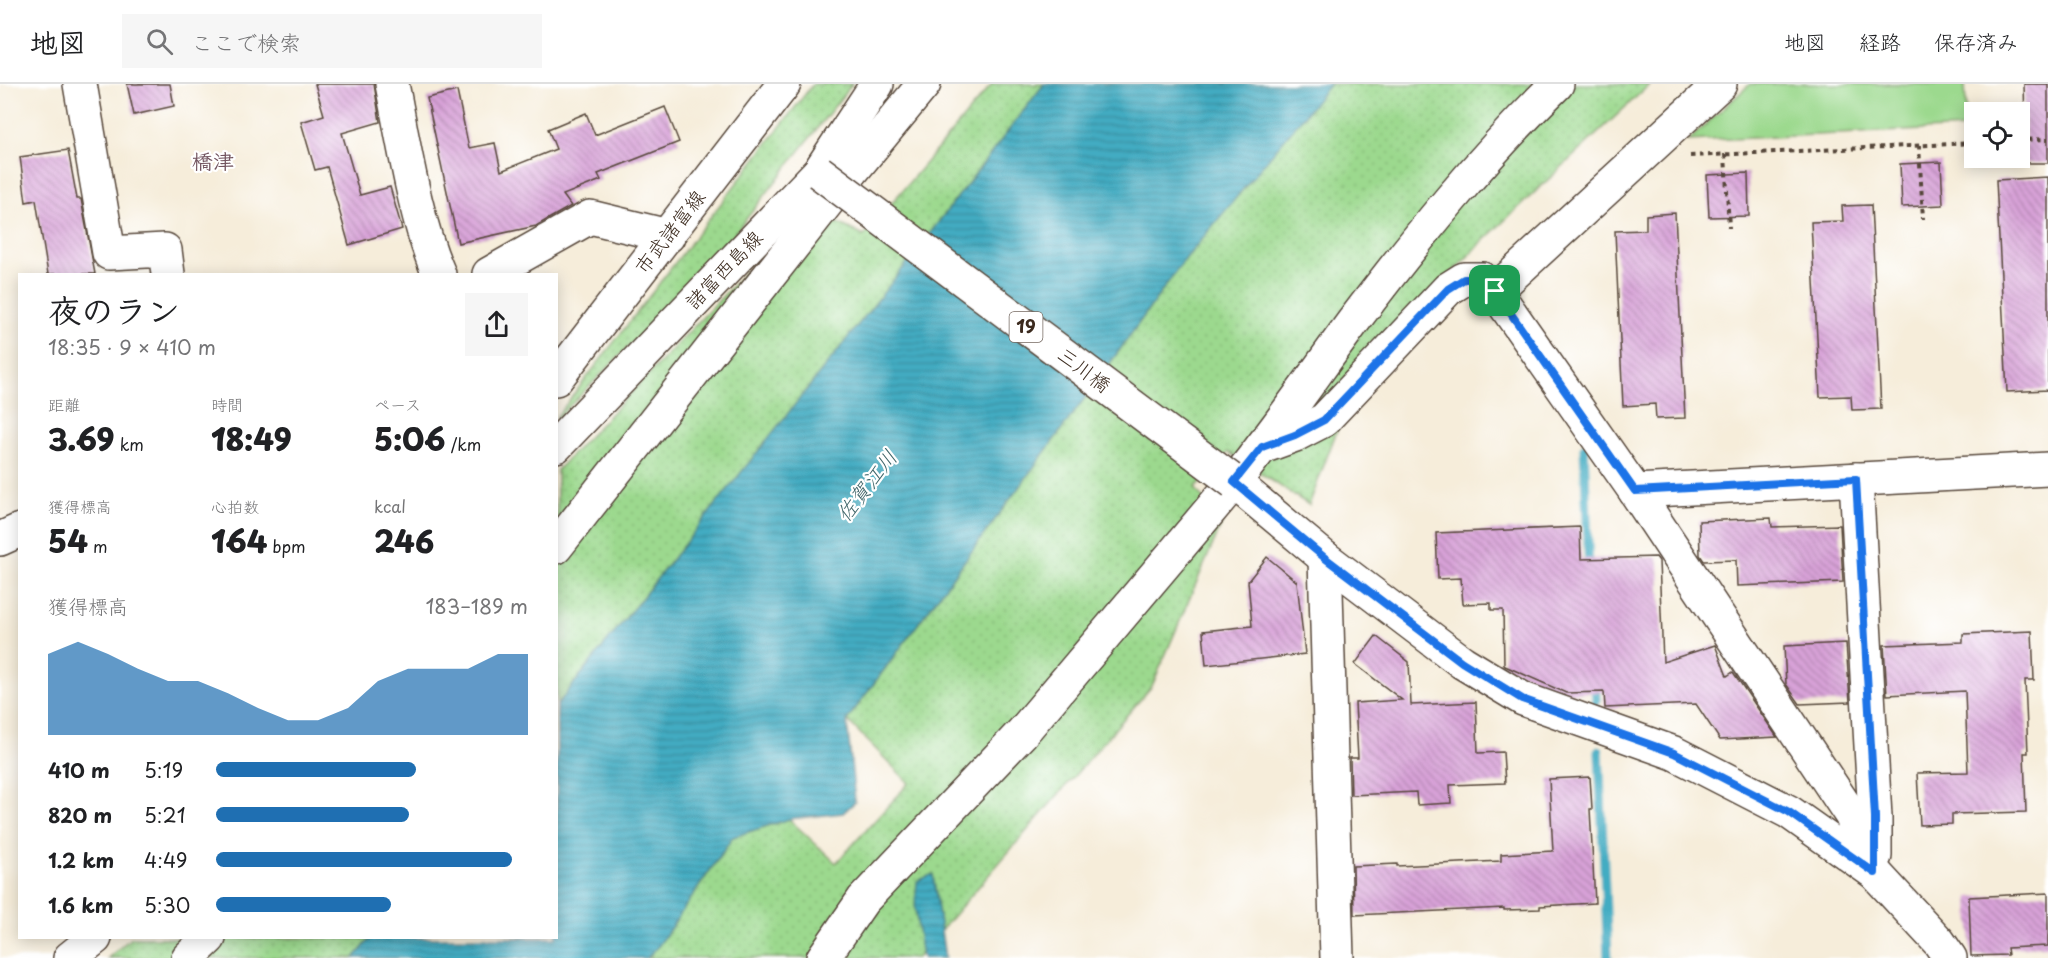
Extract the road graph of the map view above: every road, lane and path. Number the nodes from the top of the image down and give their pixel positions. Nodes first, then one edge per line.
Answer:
1 (80, 84) edge
2 (392, 84) edge
3 (784, 84) edge
4 (877, 84) edge
5 (924, 84) edge
6 (1557, 84) edge
7 (1720, 84) edge
8 (2048, 139) edge
9 (2030, 140) edge
10 (1964, 143) edge
11 (1919, 145) junction
12 (1725, 154) junction
13 (1640, 158) junction
14 (829, 179) junction
15 (1923, 219) dead end
16 (1729, 228) dead end
17 (668, 236) junction
18 (168, 273) edge
19 (439, 273) edge
20 (491, 273) edge
21 (1495, 291) junction
22 (558, 377) edge
23 (558, 444) edge
24 (1262, 447) junction
25 (2048, 469) edge
26 (1856, 479) junction
27 (1234, 482) junction
28 (1635, 491) junction
29 (18, 531) edge
30 (0, 539) edge
31 (558, 544) edge
32 (1325, 558) junction
33 (1875, 873) junction
34 (94, 939) edge
35 (208, 939) edge
36 (70, 958) edge
37 (188, 958) edge
38 (823, 958) edge
39 (1337, 958) edge
40 (1950, 958) edge

1 - 18 street
2 - 19 street
3 - 17 street, 市武諸富線
4 - 14 street, 諸富西島線
5 - 14 street
6 - 24 street
7 - 13 street
8 - 9 path
10 - 11 path
11 - 12 path
11 - 15 path
12 - 13 path
12 - 16 path
13 - 21 street
14 - 23 street, 諸富西島線
14 - 27 street, 三川橋 / 19, bridge
14 - 31 street
17 - 20 street
17 - 22 street, 市武諸富線
21 - 24 street
21 - 28 street
24 - 27 street
25 - 26 street
26 - 28 street
26 - 33 street
27 - 32 street, 19
27 - 38 street
28 - 33 street
29 - 30 street
32 - 33 street, 19
32 - 39 street
33 - 40 street, 19
34 - 36 street
35 - 37 street

